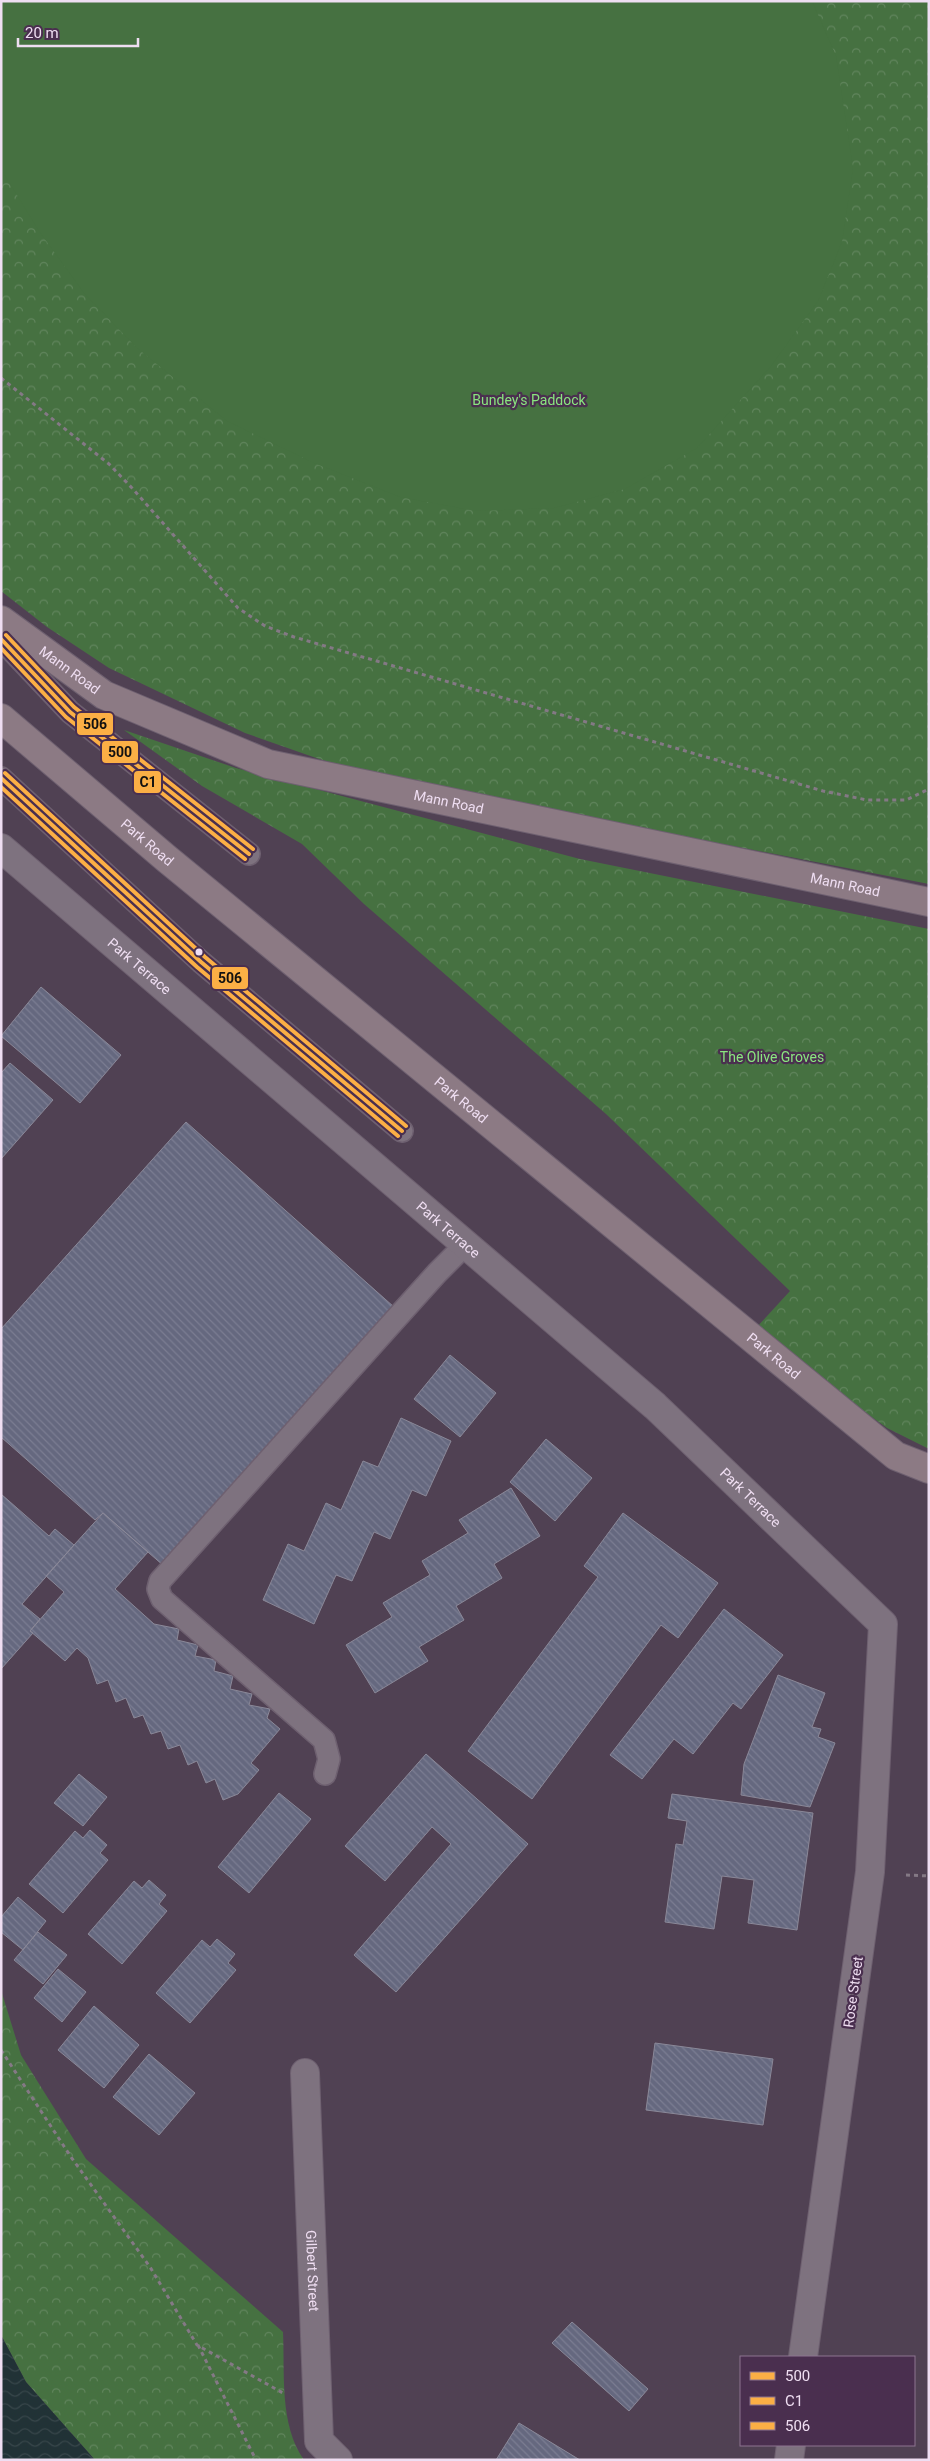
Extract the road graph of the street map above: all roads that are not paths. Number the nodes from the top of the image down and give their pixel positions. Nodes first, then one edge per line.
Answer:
1 (1, 620) edge
2 (1, 639) edge
3 (1, 718) edge
4 (1, 778) edge
5 (1, 848) edge
6 (249, 854) dead end
7 (929, 902) edge
8 (402, 1132) dead end
9 (466, 1244) junction
10 (929, 1469) edge
11 (883, 1624) joint
12 (325, 1774) dead end
13 (305, 2074) dead end
14 (803, 2356) edge
15 (791, 2446) edge
16 (338, 2460) edge
17 (789, 2460) edge

1 - 7 highway, Mann Road
2 - 6 lane
3 - 10 highway, Park Road
4 - 8 lane
5 - 9 street, Park Terrace
9 - 11 street, Park Terrace
9 - 12 lane
11 - 14 street, Rose Street
13 - 16 street, Gilbert Street
15 - 17 street

